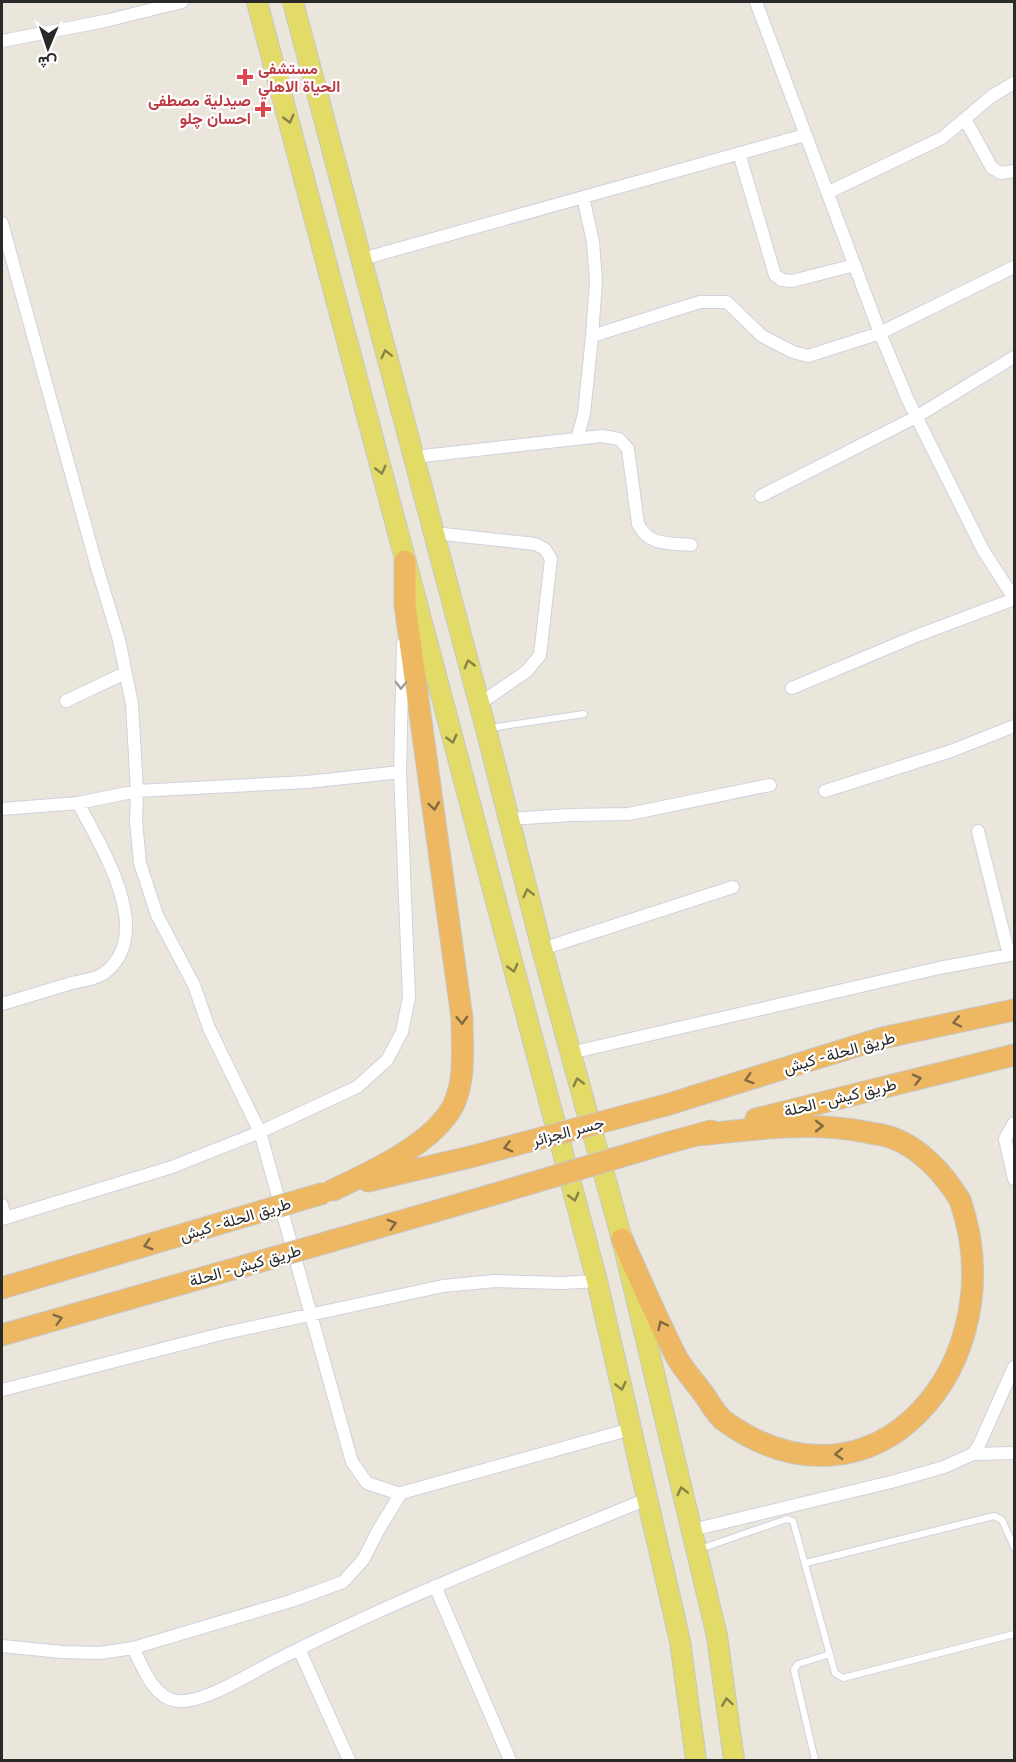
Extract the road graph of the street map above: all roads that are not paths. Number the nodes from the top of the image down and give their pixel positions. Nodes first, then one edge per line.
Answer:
1 (182, 2) edge
2 (257, 2) edge
3 (293, 2) edge
4 (756, 2) edge
5 (2, 41) edge
6 (1014, 83) edge
7 (965, 119) junction
8 (805, 135) junction
9 (739, 153) junction
10 (1014, 171) edge
11 (829, 192) junction
12 (583, 197) junction
13 (2, 223) edge
14 (362, 259) junction
15 (855, 265) junction
16 (1014, 267) edge
17 (880, 333) junction
18 (592, 336) junction
19 (1014, 359) edge
20 (395, 389) junction
21 (363, 398) junction
22 (916, 417) junction
23 (406, 430) junction
24 (373, 437) junction
25 (577, 439) junction
26 (414, 457) junction
27 (761, 496) dead end
28 (434, 533) junction
29 (691, 545) dead end
30 (405, 561) junction
31 (1014, 598) edge
32 (405, 606) junction
33 (125, 673) junction
34 (792, 688) dead end
35 (66, 702) dead end
36 (479, 704) junction
37 (584, 714) dead end
38 (1014, 726) edge
39 (486, 729) junction
40 (400, 772) junction
41 (770, 785) dead end
42 (137, 791) junction
43 (825, 791) dead end
44 (78, 802) junction
45 (2, 809) edge
46 (509, 819) junction
47 (978, 831) dead end
48 (733, 887) dead end
49 (542, 949) junction
50 (1012, 954) edge
51 (2, 1004) edge
52 (1014, 1010) edge
53 (570, 1053) junction
54 (1014, 1055) edge
55 (666, 1105) joint
56 (1014, 1123) edge
57 (260, 1132) junction
58 (698, 1135) junction
59 (470, 1157) joint
60 (1014, 1179) edge
61 (328, 1191) junction
62 (2, 1205) edge
63 (3, 1219) edge
64 (622, 1239) junction
65 (597, 1281) junction
66 (2, 1288) edge
67 (310, 1314) junction
68 (2, 1335) edge
69 (1014, 1367) edge
70 (2, 1390) edge
71 (631, 1429) junction
72 (1014, 1453) edge
73 (973, 1454) junction
74 (400, 1494) junction
75 (647, 1499) junction
76 (692, 1530) junction
77 (1014, 1547) edge
78 (697, 1550) junction
79 (806, 1563) junction
80 (435, 1586) junction
81 (1014, 1635) edge
82 (2, 1646) edge
83 (133, 1648) junction
84 (299, 1649) junction
85 (830, 1654) junction
86 (349, 1761) edge
87 (510, 1761) edge
88 (696, 1761) edge
89 (734, 1761) edge
90 (815, 1761) edge

1 - 5 street
2 -> 21 main road
3 - 14 main road
4 - 8 street
6 - 7 street
7 - 10 street
7 - 11 street
8 - 9 street
8 - 11 street
9 - 12 street
9 - 15 street
11 - 15 street
12 - 14 street
12 - 18 street
13 - 33 street
20 -> 14 main road
15 - 17 street
16 - 17 street
17 - 18 street
17 - 22 street
18 - 25 street
19 - 22 street
20 - 21 main road
20 - 23 main road
21 - 24 main road
22 - 27 street
22 - 31 street
23 - 24 main road
23 - 26 main road
24 -> 30 main road
25 - 26 street
25 - 29 street
26 - 28 main road
36 -> 28 main road
28 - 36 street
30 - 32 highway
30 -> 65 main road
31 - 34 street
32 -> 40 street
32 -> 61 highway
33 - 35 street
33 - 42 street
36 - 39 main road
37 - 39 lane
38 - 43 street
39 - 46 main road
40 - 42 street
40 - 57 street
41 - 46 street
42 - 44 street
42 - 57 street
44 - 45 street
44 - 51 street
49 -> 46 main road
47 - 50 street
48 - 49 street
49 - 53 main road
50 - 53 street
52 -> 55 highway, طريق الحلة - كيش
64 -> 53 main road
58 -> 54 highway, طريق كيش - الحلة
55 -> 59 highway, جسر الجزائر, bridge
56 - 60 street
57 - 63 street
57 - 67 street
58 -> 64 highway
68 -> 58 highway, طريق كيش - الحلة, bridge
59 - 61 highway, طريق الحلة - كيش
61 -> 66 highway, طريق الحلة - كيش, bridge
62 - 63 street
76 -> 64 main road
65 - 67 street
65 -> 71 main road
67 - 70 street
67 - 74 street
69 - 73 street
71 - 74 street
71 - 75 main road
72 - 73 street
73 - 76 street
74 - 83 street
75 - 80 street
75 - 88 main road
76 - 78 main road
77 - 79 lane
78 - 79 lane
89 -> 78 main road
79 - 85 lane
80 - 84 street
80 - 87 street
81 - 85 lane
82 - 83 street
83 - 84 street
84 - 86 street
85 - 90 lane

